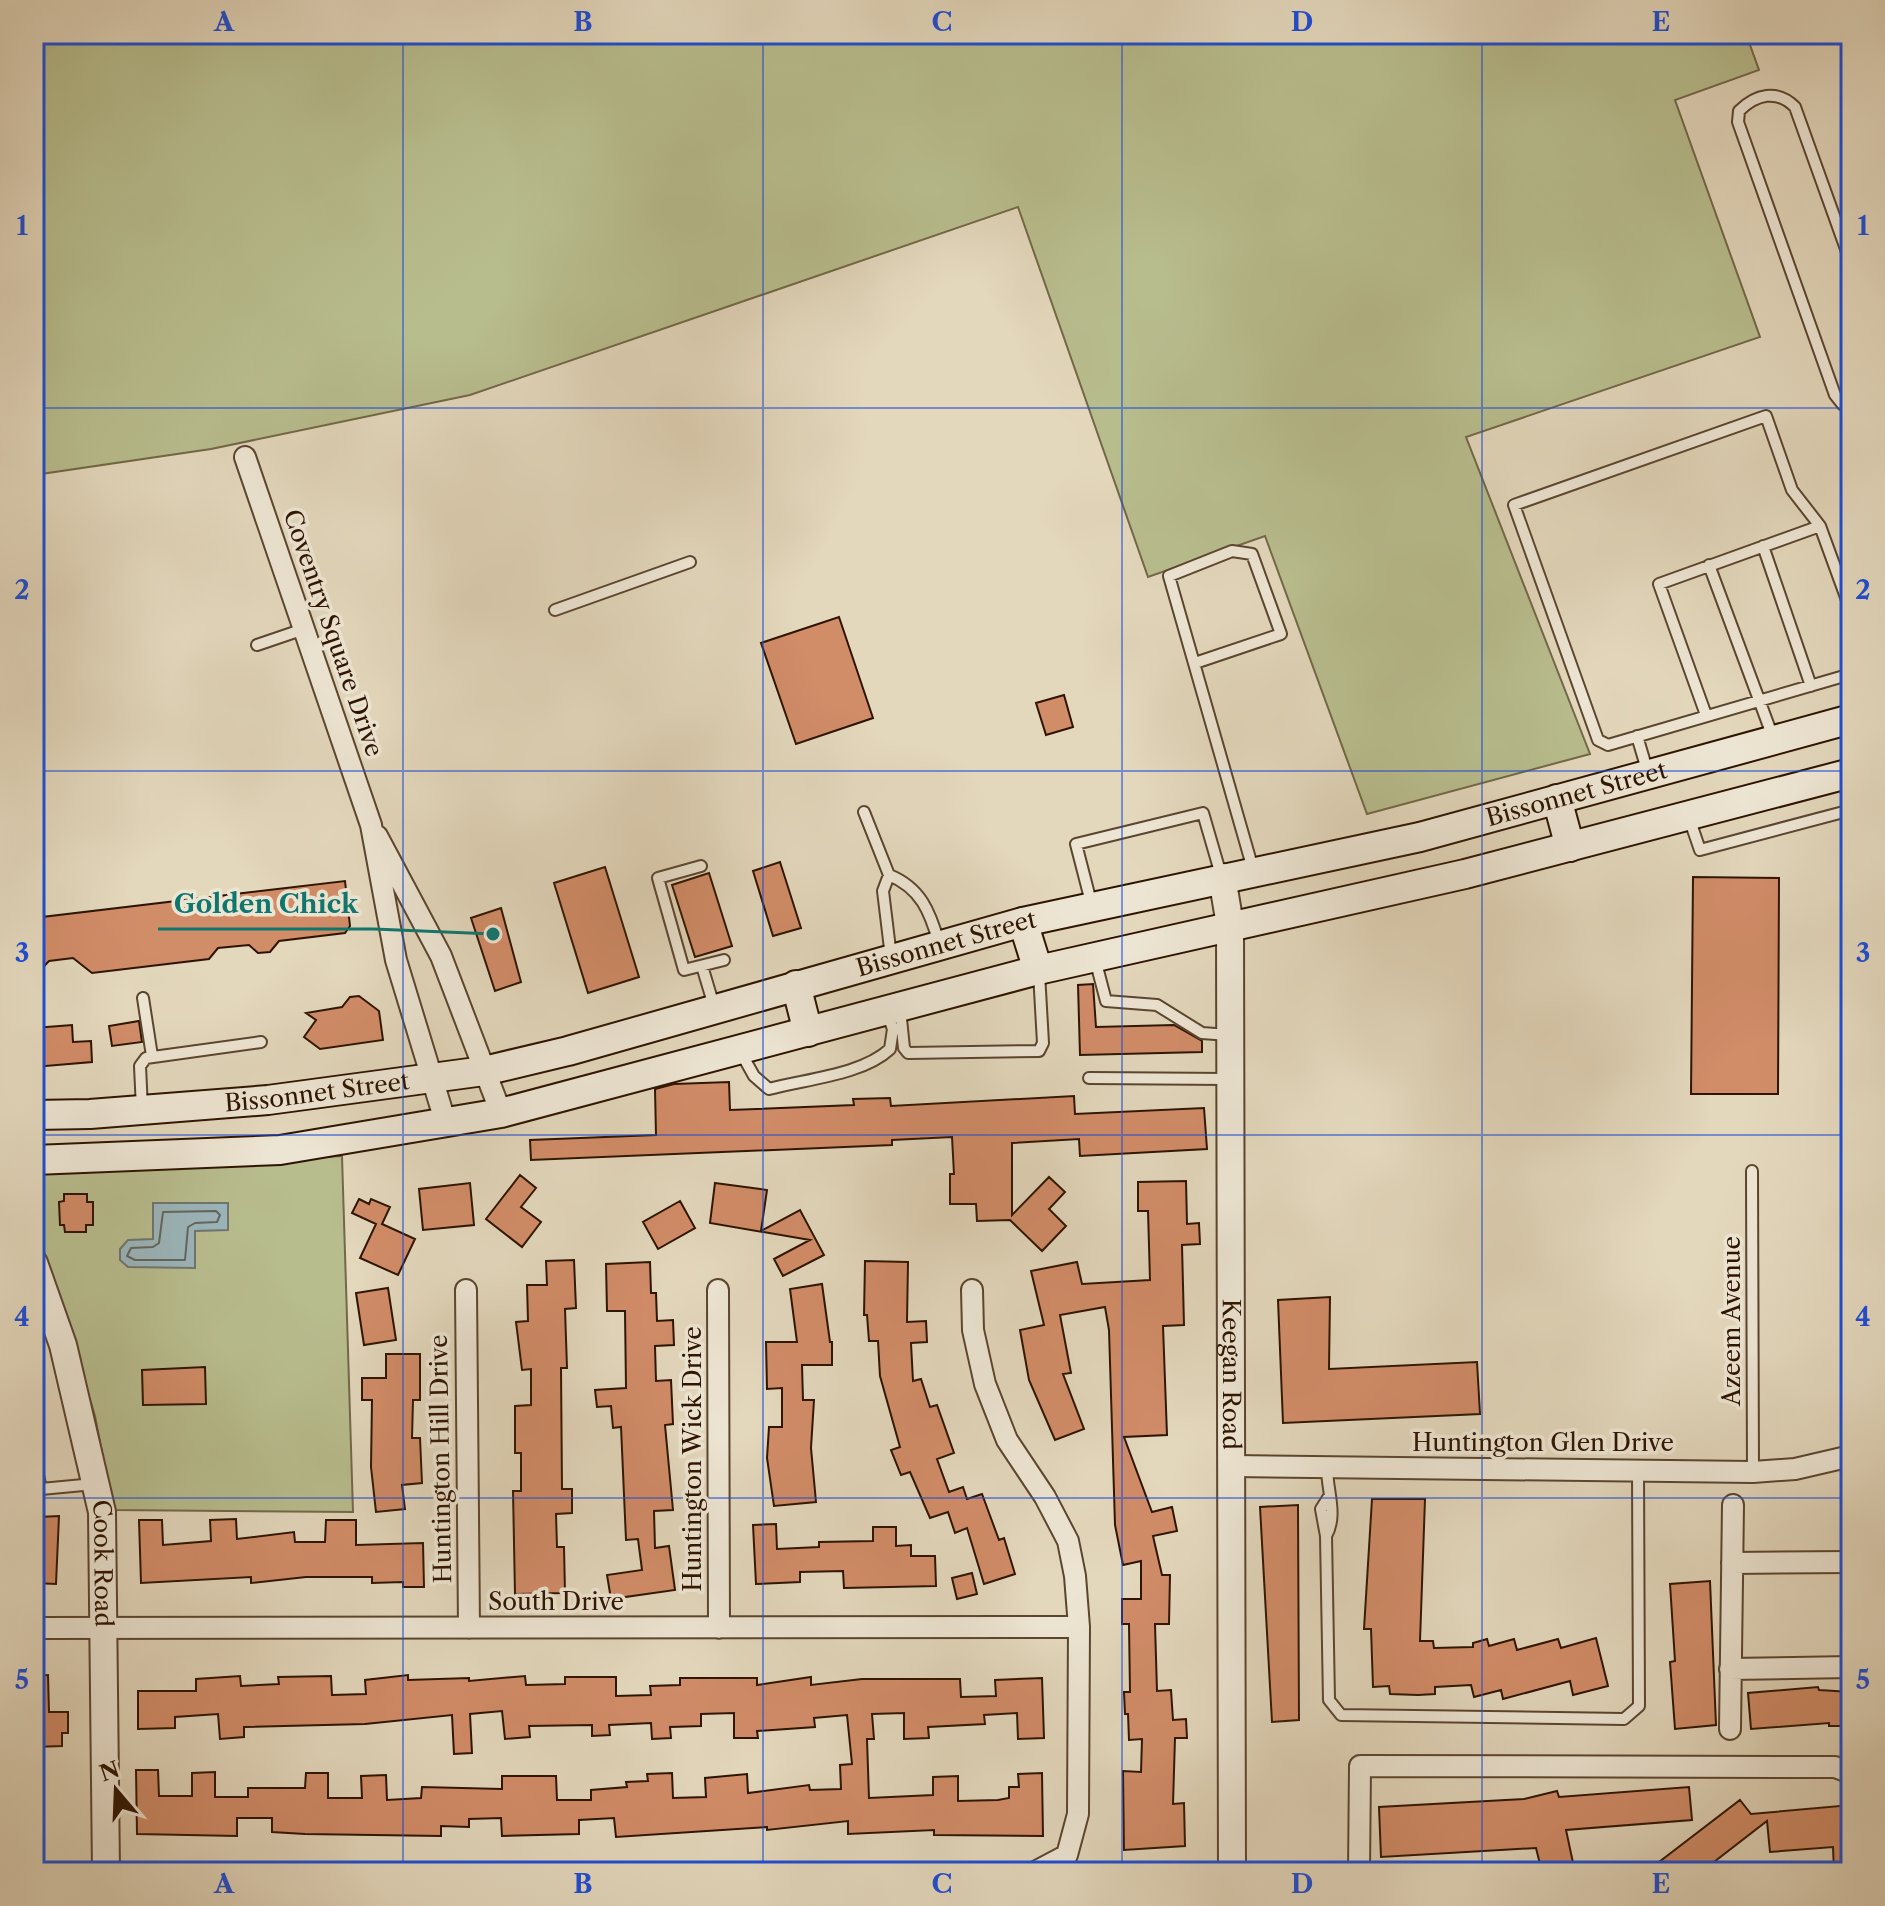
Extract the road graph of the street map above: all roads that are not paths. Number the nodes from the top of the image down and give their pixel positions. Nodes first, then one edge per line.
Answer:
1 (1851, 263) edge
2 (1851, 405) edge
3 (245, 457) dead end
4 (1820, 526) junction
5 (1763, 546) junction
6 (690, 562) dead end
7 (1709, 565) junction
8 (555, 610) dead end
9 (1851, 611) edge
10 (304, 629) junction
11 (257, 645) dead end
12 (1195, 663) junction
13 (1851, 674) edge
14 (1811, 686) junction
15 (1760, 701) junction
16 (1706, 715) junction
17 (1851, 719) edge
18 (1637, 736) junction
19 (1774, 740) junction
20 (1851, 773) edge
21 (1648, 774) junction
22 (1557, 799) junction
23 (1851, 810) edge
24 (864, 812) dead end
25 (1688, 816) junction
26 (371, 825) junction
27 (1570, 847) junction
28 (701, 866) dead end
29 (1253, 871) junction
30 (889, 875) junction
31 (1222, 877) junction
32 (1092, 907) junction
33 (1023, 922) junction
34 (1230, 925) junction
35 (939, 946) junction
36 (1094, 957) junction
37 (891, 959) junction
38 (724, 960) dead end
39 (702, 966) junction
40 (1038, 970) junction
41 (796, 985) junction
42 (143, 998) dead end
43 (714, 1008) junction
44 (893, 1009) junction
45 (808, 1032) junction
46 (1230, 1035) junction
47 (261, 1042) dead end
48 (739, 1050) junction
49 (152, 1056) junction
50 (484, 1071) junction
51 (1089, 1078) dead end
52 (1230, 1079) junction
53 (431, 1080) junction
54 (143, 1111) junction
55 (501, 1113) junction
56 (34, 1115) edge
57 (446, 1124) junction
58 (34, 1160) edge
59 (1752, 1171) dead end
60 (34, 1263) edge
61 (466, 1290) dead end
62 (718, 1290) dead end
63 (972, 1290) dead end
64 (34, 1456) edge
65 (1851, 1456) edge
66 (1233, 1466) junction
67 (1327, 1468) junction
68 (1638, 1469) junction
69 (1753, 1472) junction
70 (96, 1484) junction
71 (38, 1489) edge
72 (1733, 1505) dead end
73 (1851, 1562) edge
74 (1732, 1563) junction
75 (1079, 1627) junction
76 (34, 1628) edge
77 (103, 1628) junction
78 (469, 1628) junction
79 (719, 1628) junction
80 (1851, 1667) edge
81 (1730, 1669) junction
82 (1730, 1729) dead end
83 (1851, 1773) edge
84 (106, 1872) edge
85 (1035, 1872) edge
86 (1232, 1872) edge
87 (1359, 1872) edge

1 - 2 lane
3 - 10 street, Coventry Square Drive
4 - 5 lane
4 - 9 lane
4 - 18 lane
5 - 7 lane
5 - 14 lane
6 - 8 lane
7 - 15 lane
7 - 16 lane
10 - 11 lane
10 - 26 street, Coventry Square Drive
12 - 12 lane
12 - 29 lane
13 - 14 lane
14 - 15 lane
15 - 16 lane
15 - 19 lane
16 - 18 lane
17 - 19 main road, Bissonnet Street
18 - 21 lane
19 - 21 main road, Bissonnet Street
20 - 25 main road, Bissonnet Street
21 - 22 main road, Bissonnet Street
22 - 27 main road
22 - 29 main road, Bissonnet Street
23 - 25 lane
24 - 30 lane
25 - 27 main road, Bissonnet Street
26 - 50 street, Coventry Square Drive
26 - 53 street, Coventry Square Drive
27 - 34 main road, Bissonnet Street
28 - 39 lane
29 - 31 main road, Bissonnet Street
30 - 35 lane
30 - 37 lane
31 - 32 main road, Bissonnet Street
31 - 32 lane
31 - 34 street, Keegan Road
32 - 33 main road, Bissonnet Street
33 - 35 main road, Bissonnet Street
33 - 40 main road
34 - 36 main road, Bissonnet Street
34 - 46 street, Keegan Road
35 - 37 main road, Bissonnet Street
36 - 40 main road, Bissonnet Street
36 - 46 lane
37 - 41 main road, Bissonnet Street
38 - 39 lane
39 - 43 lane
40 - 44 main road, Bissonnet Street
40 - 44 lane
41 - 43 main road, Bissonnet Street
41 - 45 main road
42 - 49 lane
43 - 50 main road, Bissonnet Street
44 - 45 main road, Bissonnet Street
44 - 48 lane
45 - 48 main road, Bissonnet Street
46 - 52 street, Keegan Road
47 - 49 lane
48 - 55 main road, Bissonnet Street
49 - 54 lane
50 - 53 main road, Bissonnet Street
50 - 55 street, Coventry Square Drive
51 - 52 lane
52 - 66 street, Keegan Road
53 - 54 main road, Bissonnet Street
53 - 57 street, Coventry Square Drive
54 - 56 main road, Bissonnet Street
55 - 57 main road, Bissonnet Street
57 - 58 main road, Bissonnet Street
59 - 69 lane, Azeem Avenue
60 - 70 street, Cook Road
61 - 78 street, Huntington Hill Drive
62 - 79 street, Huntington Wick Drive
63 - 75 street
64 - 71 lane
65 - 69 street, Huntington Glen Drive
66 - 67 street, Huntington Glen Drive
66 - 86 street, Keegan Road
67 - 68 street, Huntington Glen Drive
67 - 68 lane
68 - 69 street, Huntington Glen Drive
70 - 71 lane
70 - 77 street, Cook Road
72 - 74 street
73 - 74 street
74 - 81 street
75 - 79 street, South Drive
75 - 85 street
76 - 77 street, South Drive
77 - 78 street, South Drive
77 - 84 street, Cook Road
78 - 79 street, South Drive
80 - 81 street
81 - 82 street
83 - 87 street

